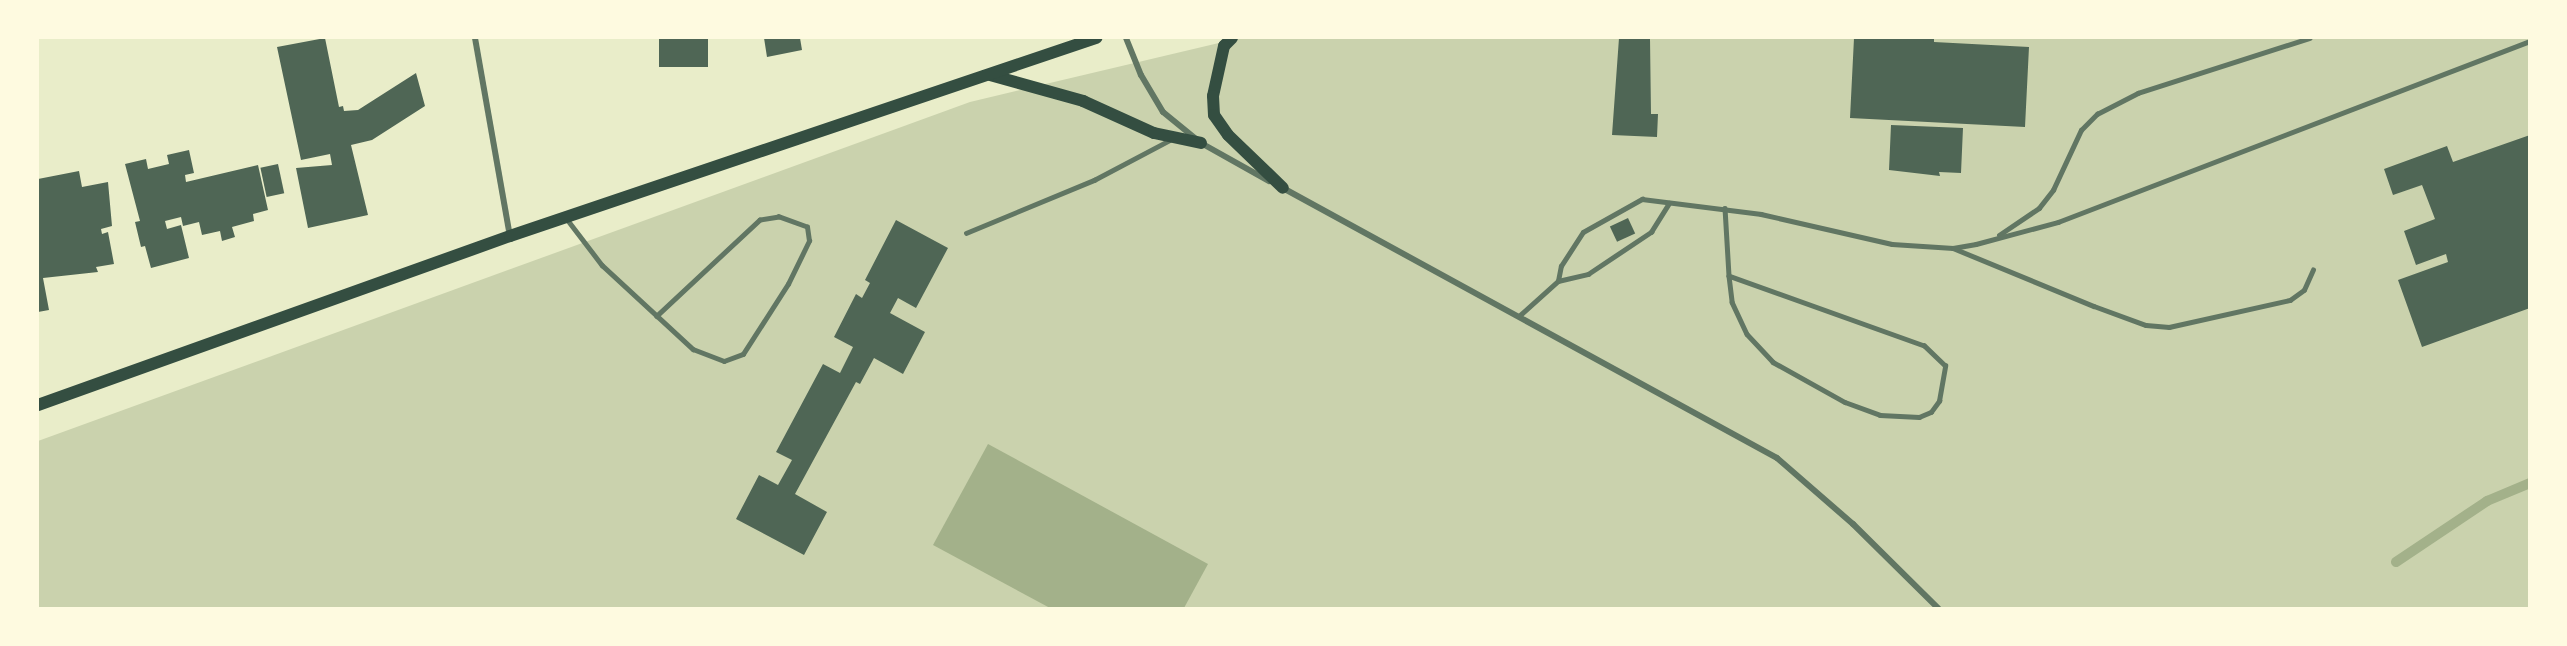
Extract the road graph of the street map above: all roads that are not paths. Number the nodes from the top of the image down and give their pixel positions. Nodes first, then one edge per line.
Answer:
1 (476, 38) edge
2 (1095, 38) edge
3 (1126, 38) edge
4 (1232, 38) edge
5 (2309, 38) edge
6 (2529, 41) edge
7 (990, 75) junction
8 (1175, 137) junction
9 (1201, 144) junction
10 (1283, 188) junction
11 (1669, 203) junction
12 (1725, 208) junction
13 (566, 218) junction
14 (966, 233) dead end
15 (510, 236) junction
16 (1997, 237) junction
17 (1953, 248) junction
18 (2313, 270) dead end
19 (1729, 276) junction
20 (1558, 281) junction
21 (657, 316) junction
22 (1519, 316) junction
23 (38, 405) edge
24 (1938, 609) edge

1 - 15 street
2 - 7 main road
3 - 9 street
4 - 10 main road
5 - 16 lane
6 - 16 lane
7 - 8 main road
7 - 13 main road
8 - 9 main road
8 - 14 lane
9 - 10 street
10 - 22 street
11 - 12 lane
11 - 20 lane
11 - 20 lane
12 - 17 lane
12 - 19 lane
13 - 15 main road
13 - 21 lane
15 - 23 main road
16 - 17 lane
17 - 18 lane
19 - 19 lane
20 - 22 lane
21 - 21 lane
22 - 24 street

